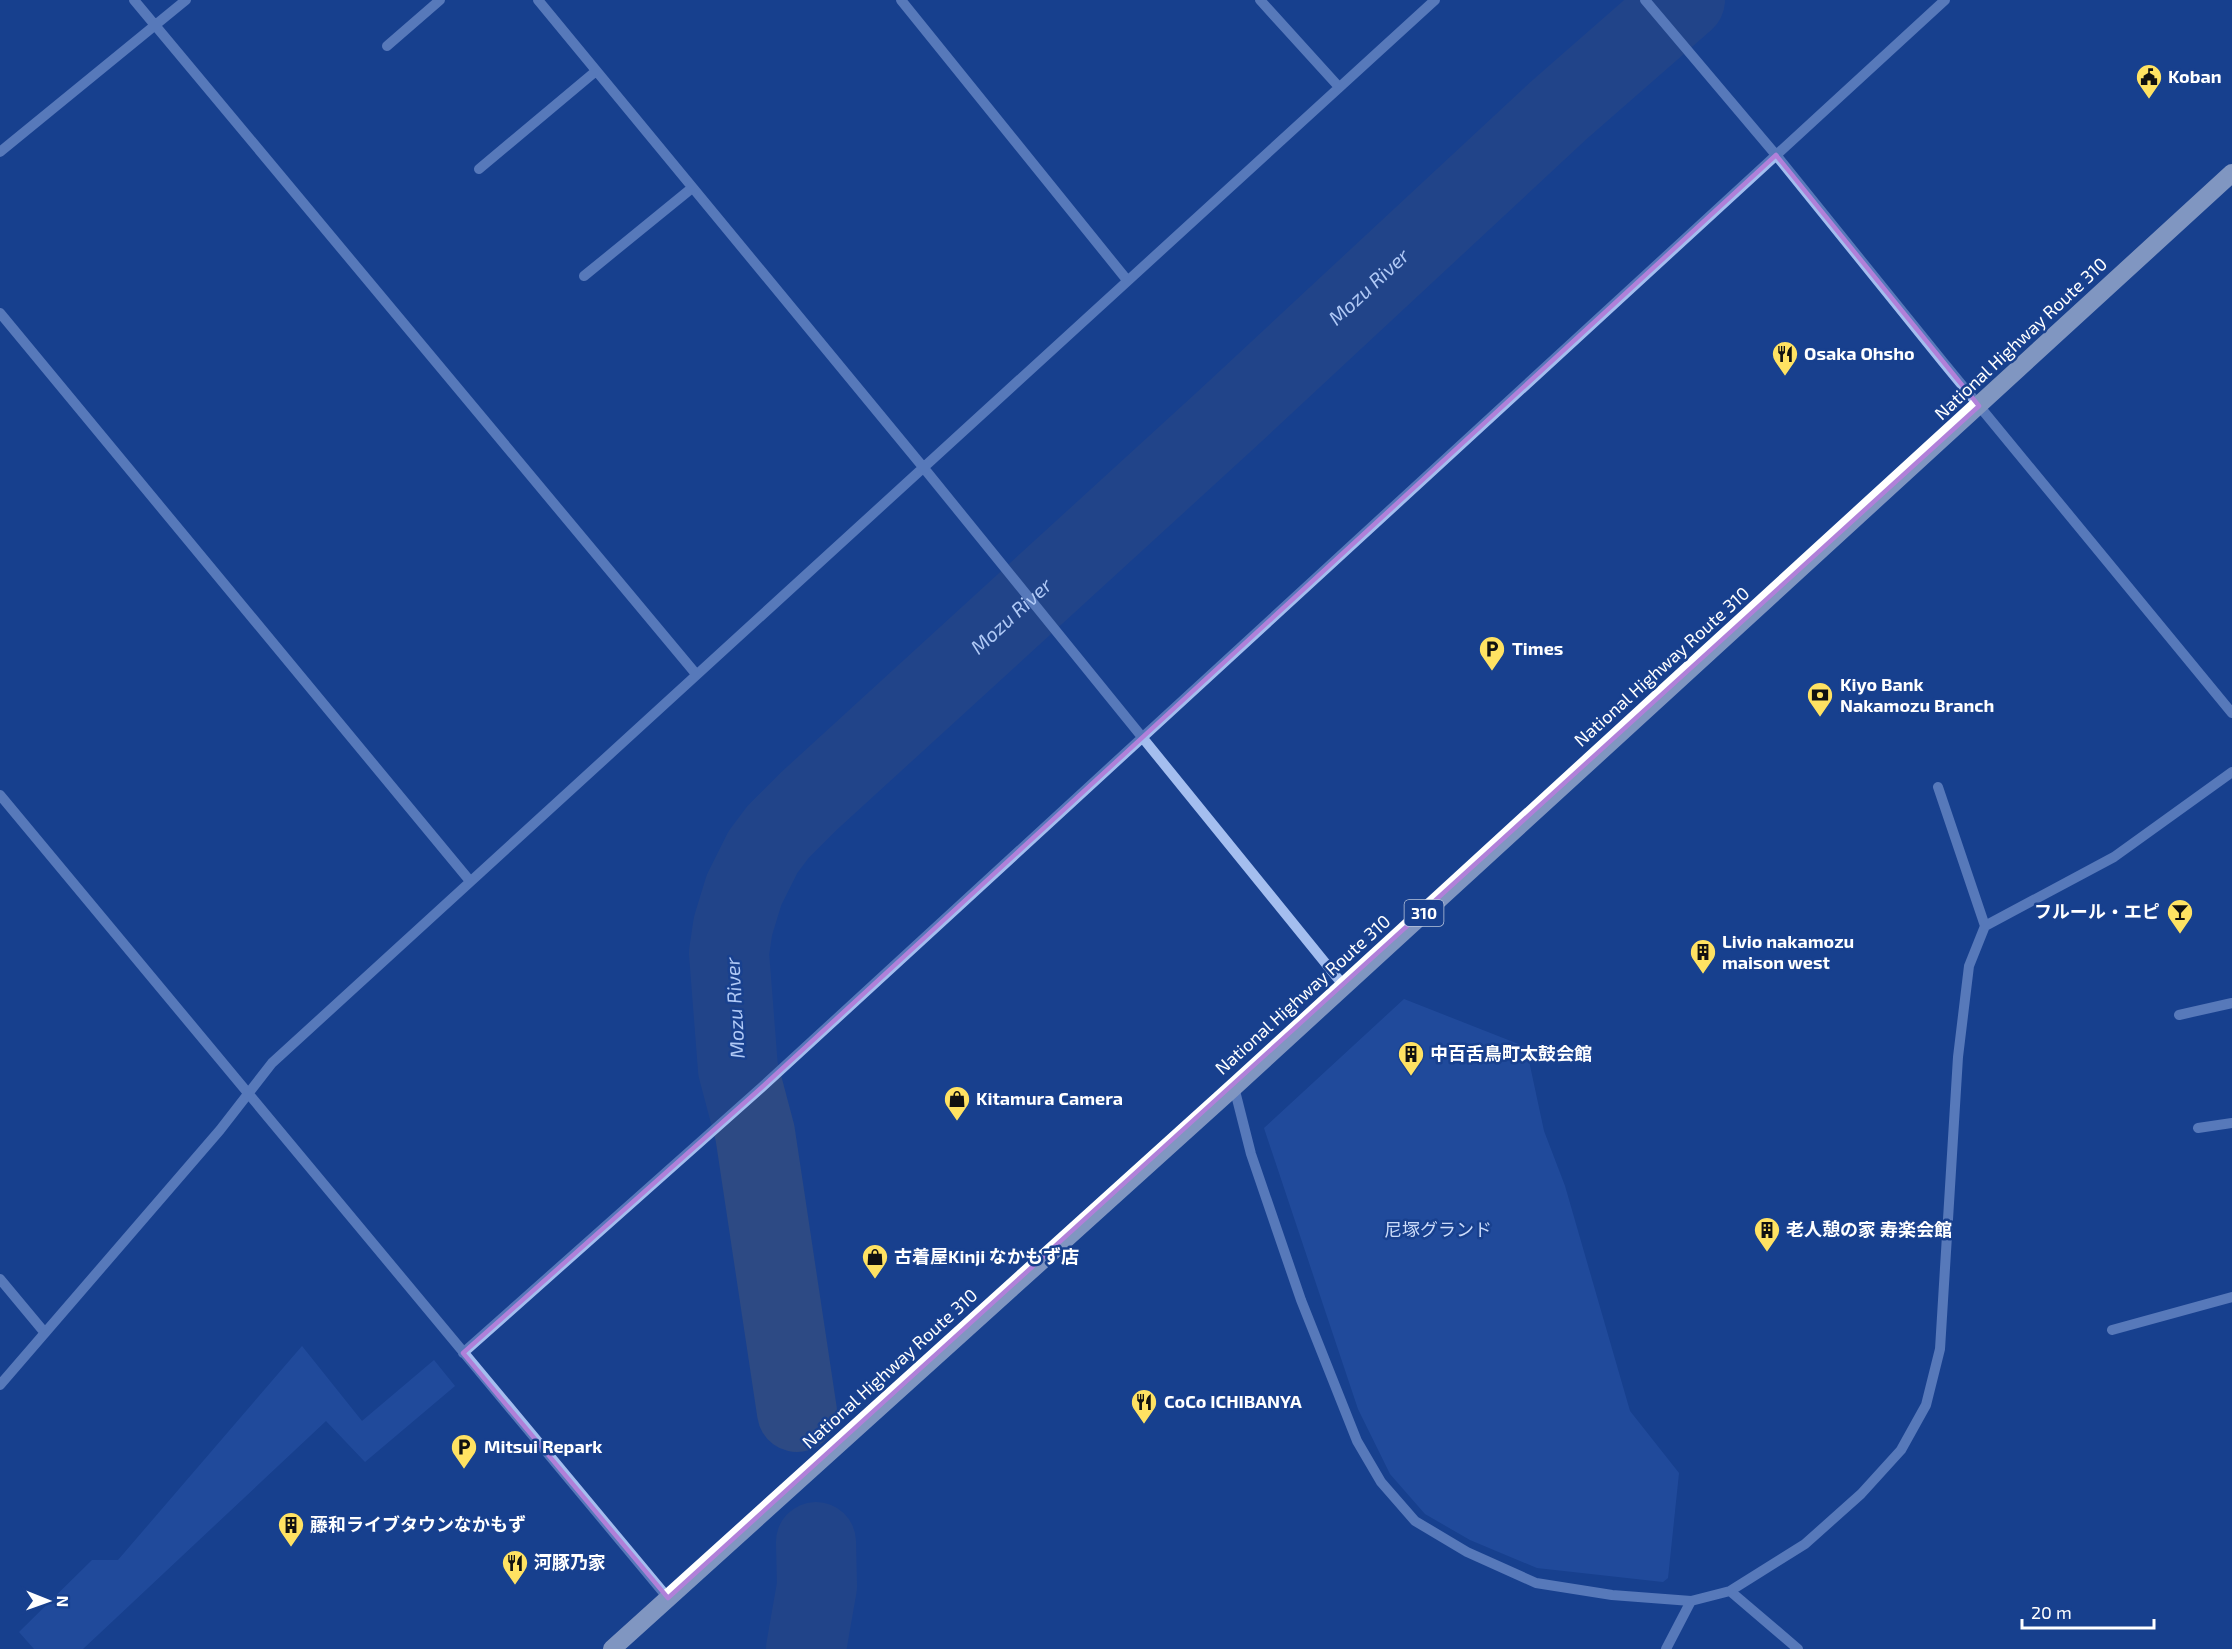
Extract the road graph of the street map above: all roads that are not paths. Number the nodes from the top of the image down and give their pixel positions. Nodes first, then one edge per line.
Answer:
1 (134, 0) edge
2 (186, 0) edge
3 (440, 0) edge
4 (538, 0) edge
5 (901, 0) edge
6 (1260, 0) edge
7 (1435, 0) edge
8 (1645, 0) edge
9 (1945, 0) edge
10 (155, 26) junction
11 (387, 46) dead end
12 (596, 71) junction
13 (1339, 87) junction
14 (0, 152) edge
15 (1776, 155) junction
16 (479, 169) dead end
17 (2232, 173) edge
18 (692, 188) junction
19 (584, 276) dead end
20 (1127, 280) junction
21 (0, 313) edge
22 (1979, 406) junction
23 (923, 467) junction
24 (696, 674) junction
25 (2232, 712) edge
26 (1143, 736) junction
27 (2232, 771) edge
28 (1938, 787) dead end
29 (0, 795) edge
30 (470, 881) junction
31 (1985, 926) junction
32 (1344, 986) junction
33 (2232, 1003) edge
34 (2179, 1015) dead end
35 (1234, 1088) junction
36 (248, 1095) junction
37 (2232, 1123) edge
38 (2198, 1128) dead end
39 (0, 1279) edge
40 (2232, 1297) edge
41 (2112, 1330) dead end
42 (45, 1333) junction
43 (464, 1353) junction
44 (0, 1385) edge
45 (1730, 1591) junction
46 (668, 1598) junction
47 (1691, 1601) junction
48 (612, 1649) edge
49 (1666, 1649) edge
50 (1798, 1649) edge

1 - 10 street
2 - 10 street
3 - 11 street
4 - 12 street
5 - 20 street
6 - 13 street
7 - 13 street
8 - 15 street
9 - 15 street
10 - 14 street
10 - 24 street
12 - 16 street
12 - 18 street
13 - 20 street
15 - 22 street
15 - 26 street
17 - 22 highway, National Highway Route 310 / 310
18 - 19 street
18 - 23 street
20 - 23 street
21 - 30 street
22 - 25 street
22 - 32 highway, National Highway Route 310 / 310
23 - 24 street
23 - 26 street
24 - 30 street
26 - 32 street
26 - 43 street
27 - 31 street
28 - 31 street
29 - 36 street
30 - 36 street
31 - 45 street
32 - 35 highway, National Highway Route 310 / 310
33 - 34 street
35 - 46 highway, National Highway Route 310 / 310
35 - 47 street
36 - 42 street
36 - 43 street
37 - 38 street
39 - 42 street
40 - 41 street
42 - 44 street
43 - 46 street
45 - 47 street
45 - 50 street
46 - 48 highway, National Highway Route 310 / 310
47 - 49 street

